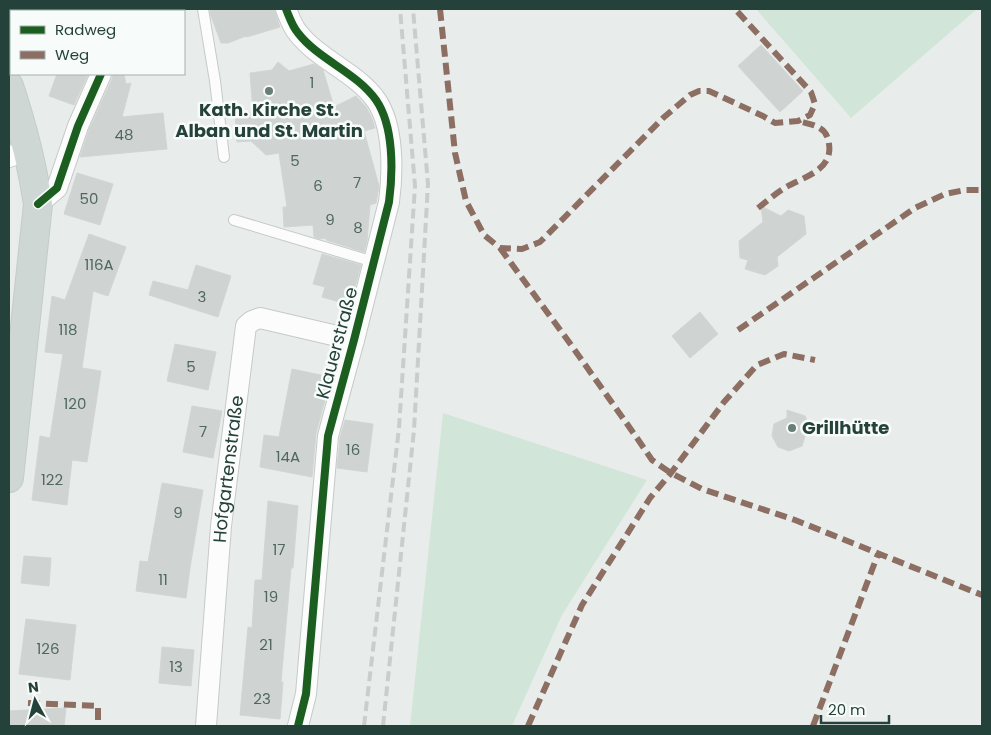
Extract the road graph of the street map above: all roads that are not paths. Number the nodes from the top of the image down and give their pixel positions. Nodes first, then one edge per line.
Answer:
1 (203, 9) edge
2 (286, 9) edge
3 (102, 75) edge
4 (9, 86) edge
5 (19, 154) edge
6 (224, 157) dead end
7 (38, 204) junction
8 (234, 220) dead end
9 (374, 262) junction
10 (354, 340) junction
11 (9, 478) edge
12 (206, 726) edge
13 (298, 726) edge

1 - 6 lane
2 - 9 street, Klauerstraße
3 - 7 street
4 - 5 main road
5 - 7 main road
7 - 11 main road
8 - 9 lane
9 - 10 street, Klauerstraße
10 - 12 street, Hofgartenstraße
10 - 13 street, Klauerstraße

